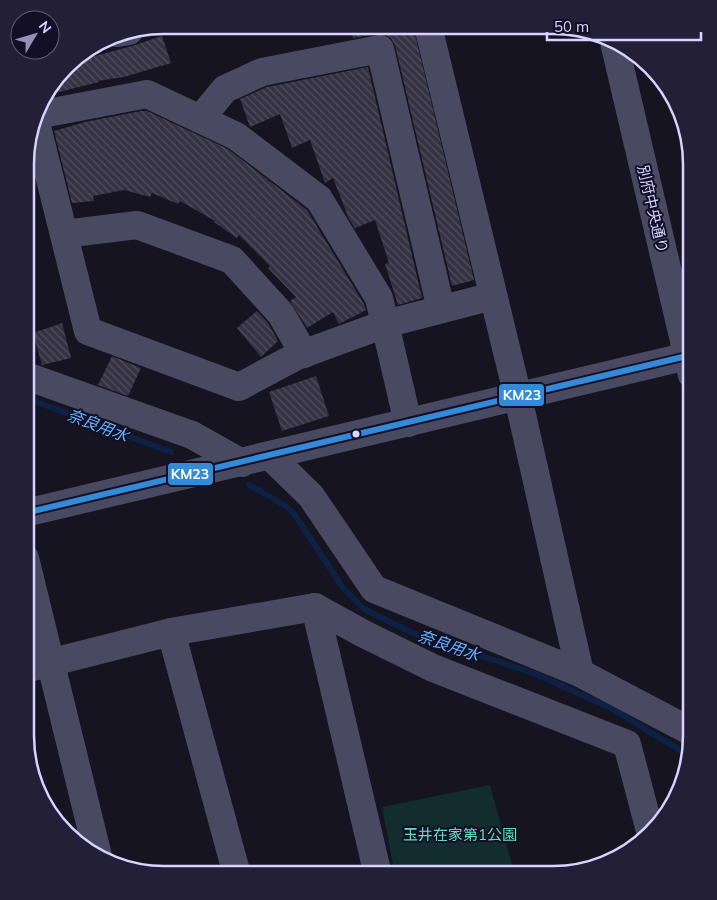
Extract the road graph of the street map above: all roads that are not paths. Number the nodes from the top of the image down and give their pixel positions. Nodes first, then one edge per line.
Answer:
1 (430, 34) edge
2 (616, 50) edge
3 (45, 113) edge
4 (200, 119) junction
5 (38, 131) edge
6 (64, 234) junction
7 (493, 296) junction
8 (440, 309) junction
9 (385, 324) junction
10 (683, 333) edge
11 (304, 354) junction
12 (683, 363) edge
13 (34, 375) edge
14 (518, 397) junction
15 (408, 423) junction
16 (270, 456) junction
17 (242, 463) junction
18 (34, 511) edge
19 (315, 607) junction
20 (171, 632) junction
21 (34, 639) edge
22 (37, 666) edge
23 (580, 673) junction
24 (683, 727) edge
25 (648, 825) edge
26 (95, 846) edge
27 (235, 866) edge
28 (376, 866) edge

1 - 7 street
2 - 10 street, 別府中央通り
3 - 4 street
4 - 8 street
4 - 9 street
5 - 6 street
6 - 11 street
6 - 11 street
7 - 8 street
7 - 14 street
8 - 9 street
9 - 11 street
9 - 15 street
12 - 14 street
13 - 17 street
14 - 15 street
14 - 23 street
15 - 16 street
16 - 17 street
16 - 23 street
17 - 18 street
19 - 20 street
19 - 25 street
19 - 28 street
20 - 22 street
20 - 27 street
21 - 22 street
22 - 26 street
23 - 24 street

